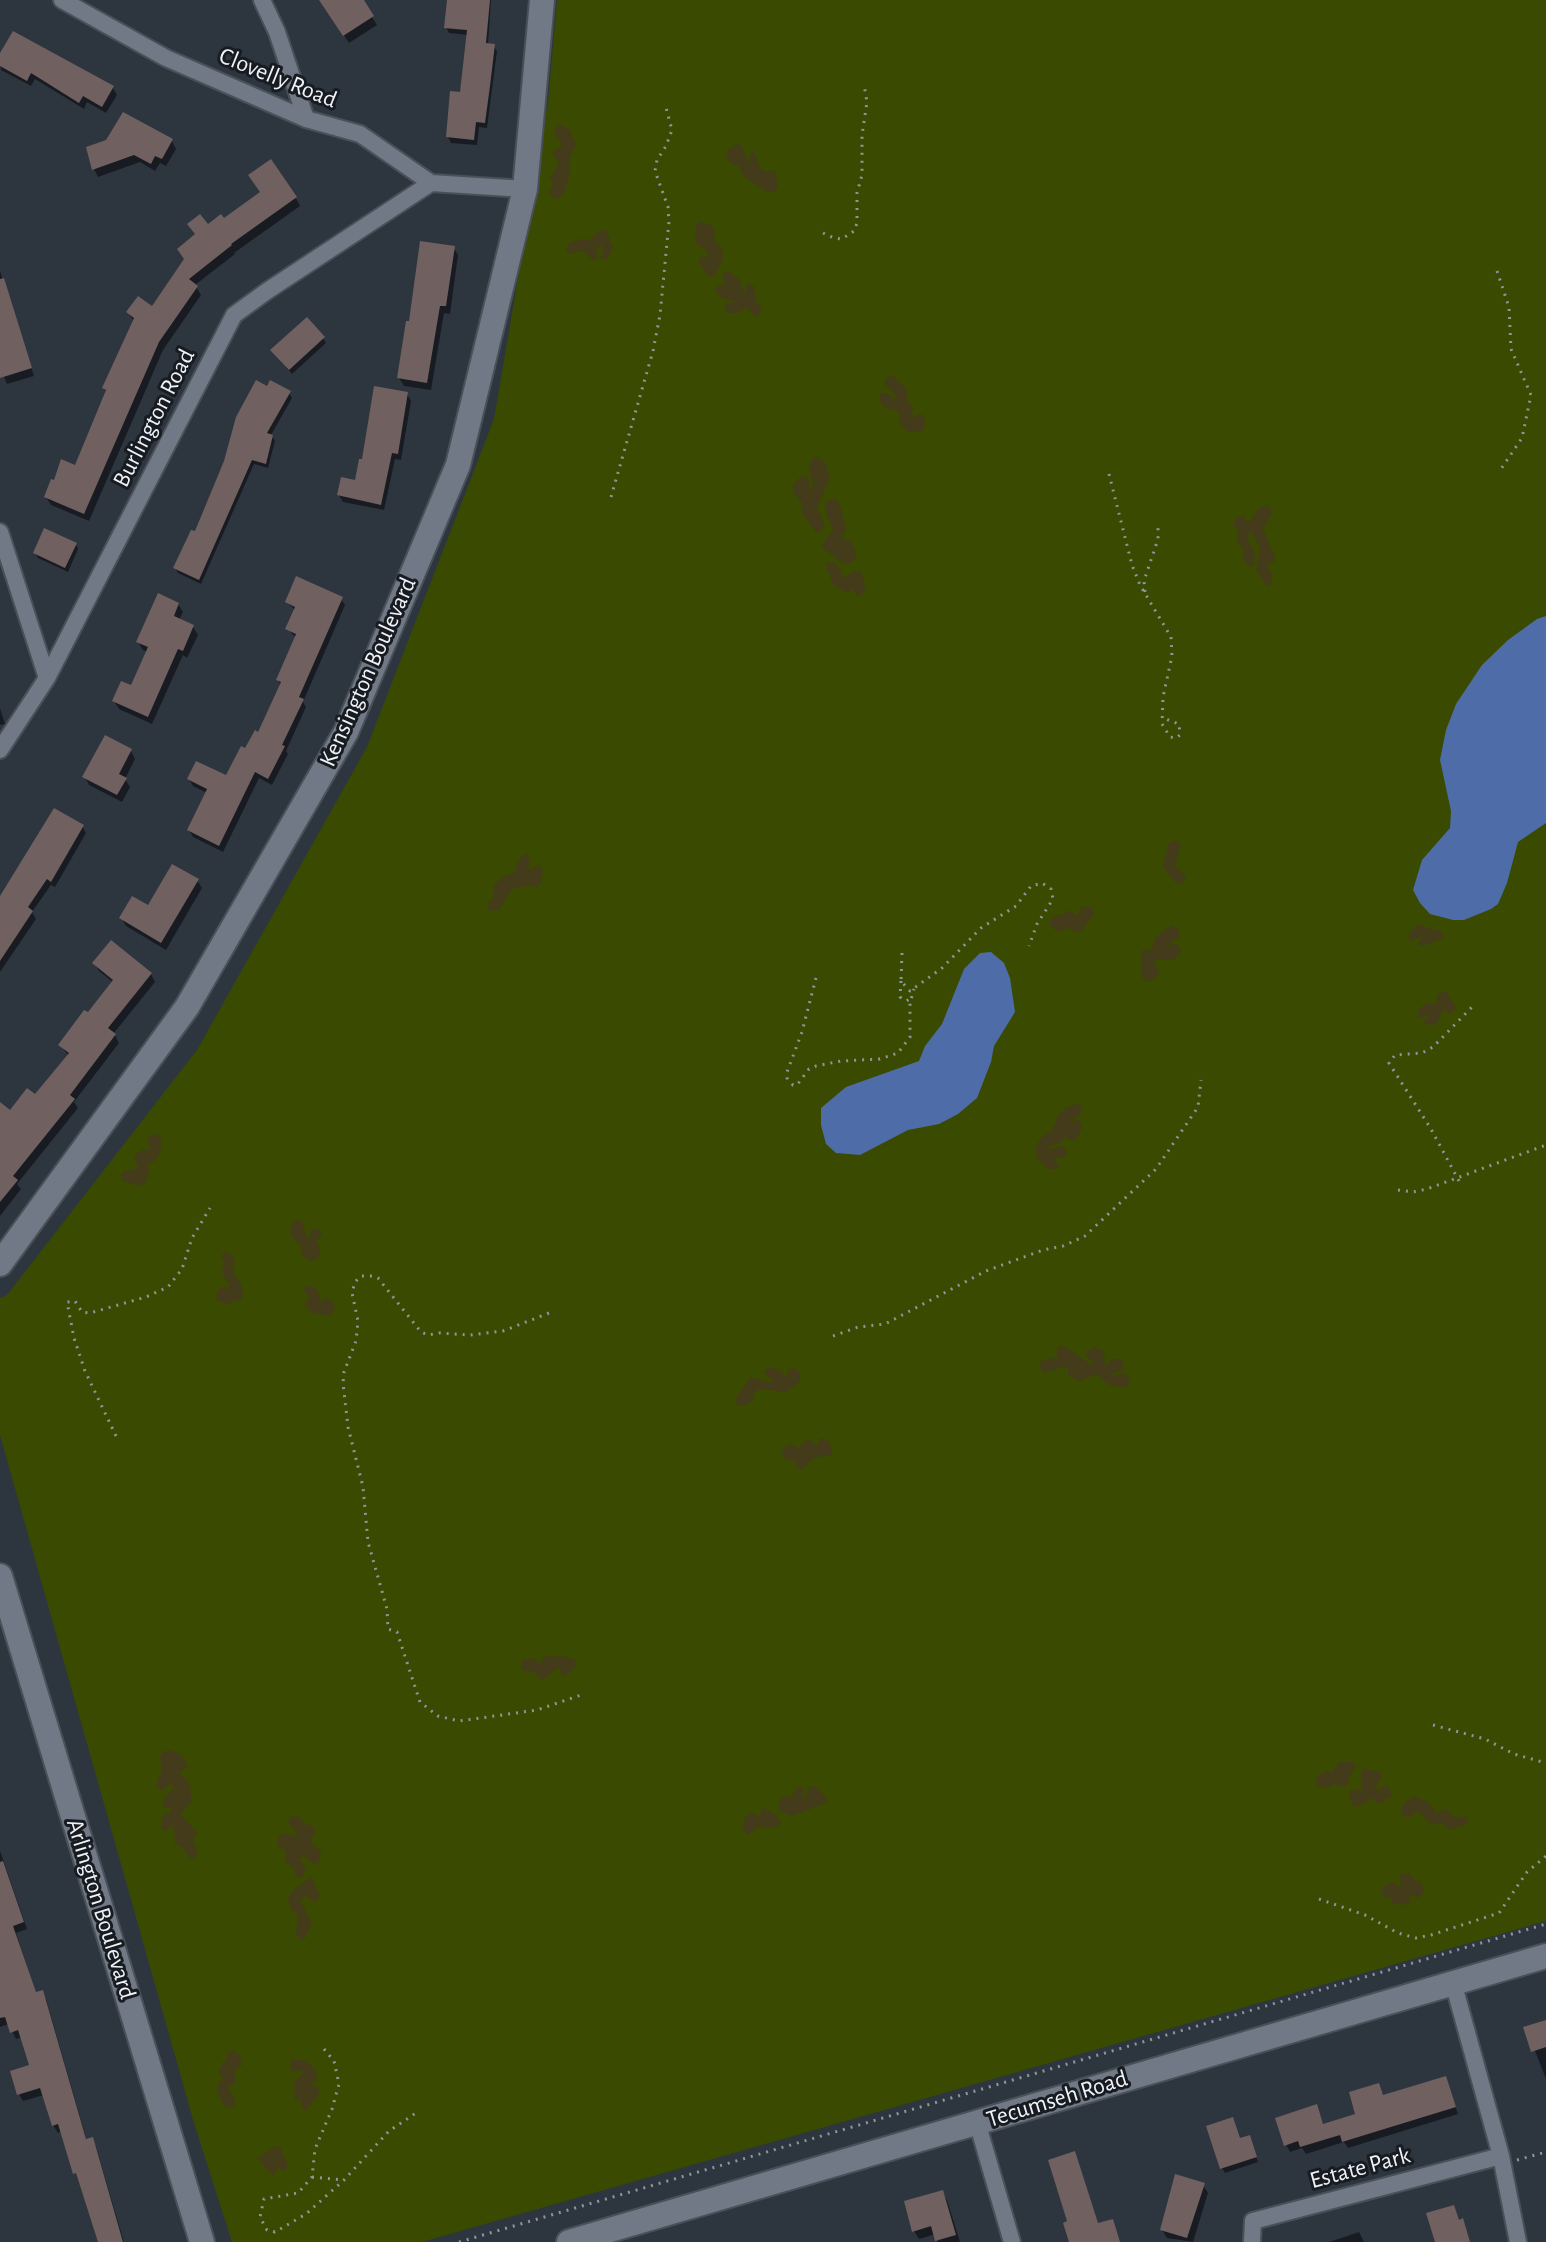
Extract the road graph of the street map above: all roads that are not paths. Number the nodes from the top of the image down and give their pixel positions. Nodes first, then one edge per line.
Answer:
1 (62, 0) edge
2 (262, 0) edge
3 (542, 0) edge
4 (306, 119) junction
5 (431, 183) junction
6 (525, 189) junction
7 (0, 532) edge
8 (47, 678) junction
9 (0, 750) edge
10 (0, 1264) edge
11 (0, 1576) edge
12 (1546, 1956) edge
13 (1453, 1982) junction
14 (977, 2122) junction
15 (1501, 2160) junction
16 (202, 2242) edge
17 (569, 2242) edge
18 (1012, 2242) edge
19 (1252, 2242) edge
20 (1518, 2242) edge

1 - 4 street, Clovelly Road
2 - 4 street
3 - 6 street, Kensington Boulevard
4 - 5 street, Clovelly Road
5 - 6 street
5 - 8 street, Burlington Road
6 - 10 street, Kensington Boulevard
7 - 8 street
8 - 9 street, Burlington Road
11 - 16 street, Arlington Boulevard
12 - 13 street, Tecumseh Road
13 - 14 street, Tecumseh Road
13 - 15 street
14 - 17 street, Tecumseh Road
14 - 18 street
15 - 19 street, Estate Park
15 - 20 street

